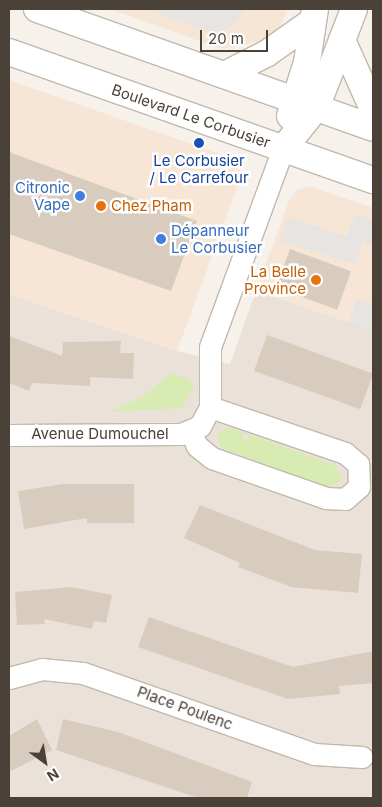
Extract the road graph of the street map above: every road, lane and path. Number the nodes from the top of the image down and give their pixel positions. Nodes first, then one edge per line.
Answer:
1 (37, 9) edge
2 (354, 9) edge
3 (313, 16) edge
4 (342, 40) junction
5 (9, 52) edge
6 (224, 75) junction
7 (305, 104) junction
8 (373, 109) edge
9 (373, 128) edge
10 (283, 149) junction
11 (373, 180) edge
12 (210, 407) junction
13 (190, 432) junction
14 (9, 434) edge
15 (9, 678) edge
16 (362, 757) dead end

1 - 6 street
2 - 4 street
3 - 6 street
3 - 7 street
4 - 7 street
4 - 8 street
5 - 10 street, Boulevard Le Corbusier
6 - 7 street
7 - 9 street
7 - 10 street
10 - 11 street, Boulevard Le Corbusier
10 - 12 street
12 - 13 street, Avenue Dumouchel
12 - 13 street, Avenue Dumouchel
13 - 14 street, Avenue Dumouchel
15 - 16 street, Place Poulenc

